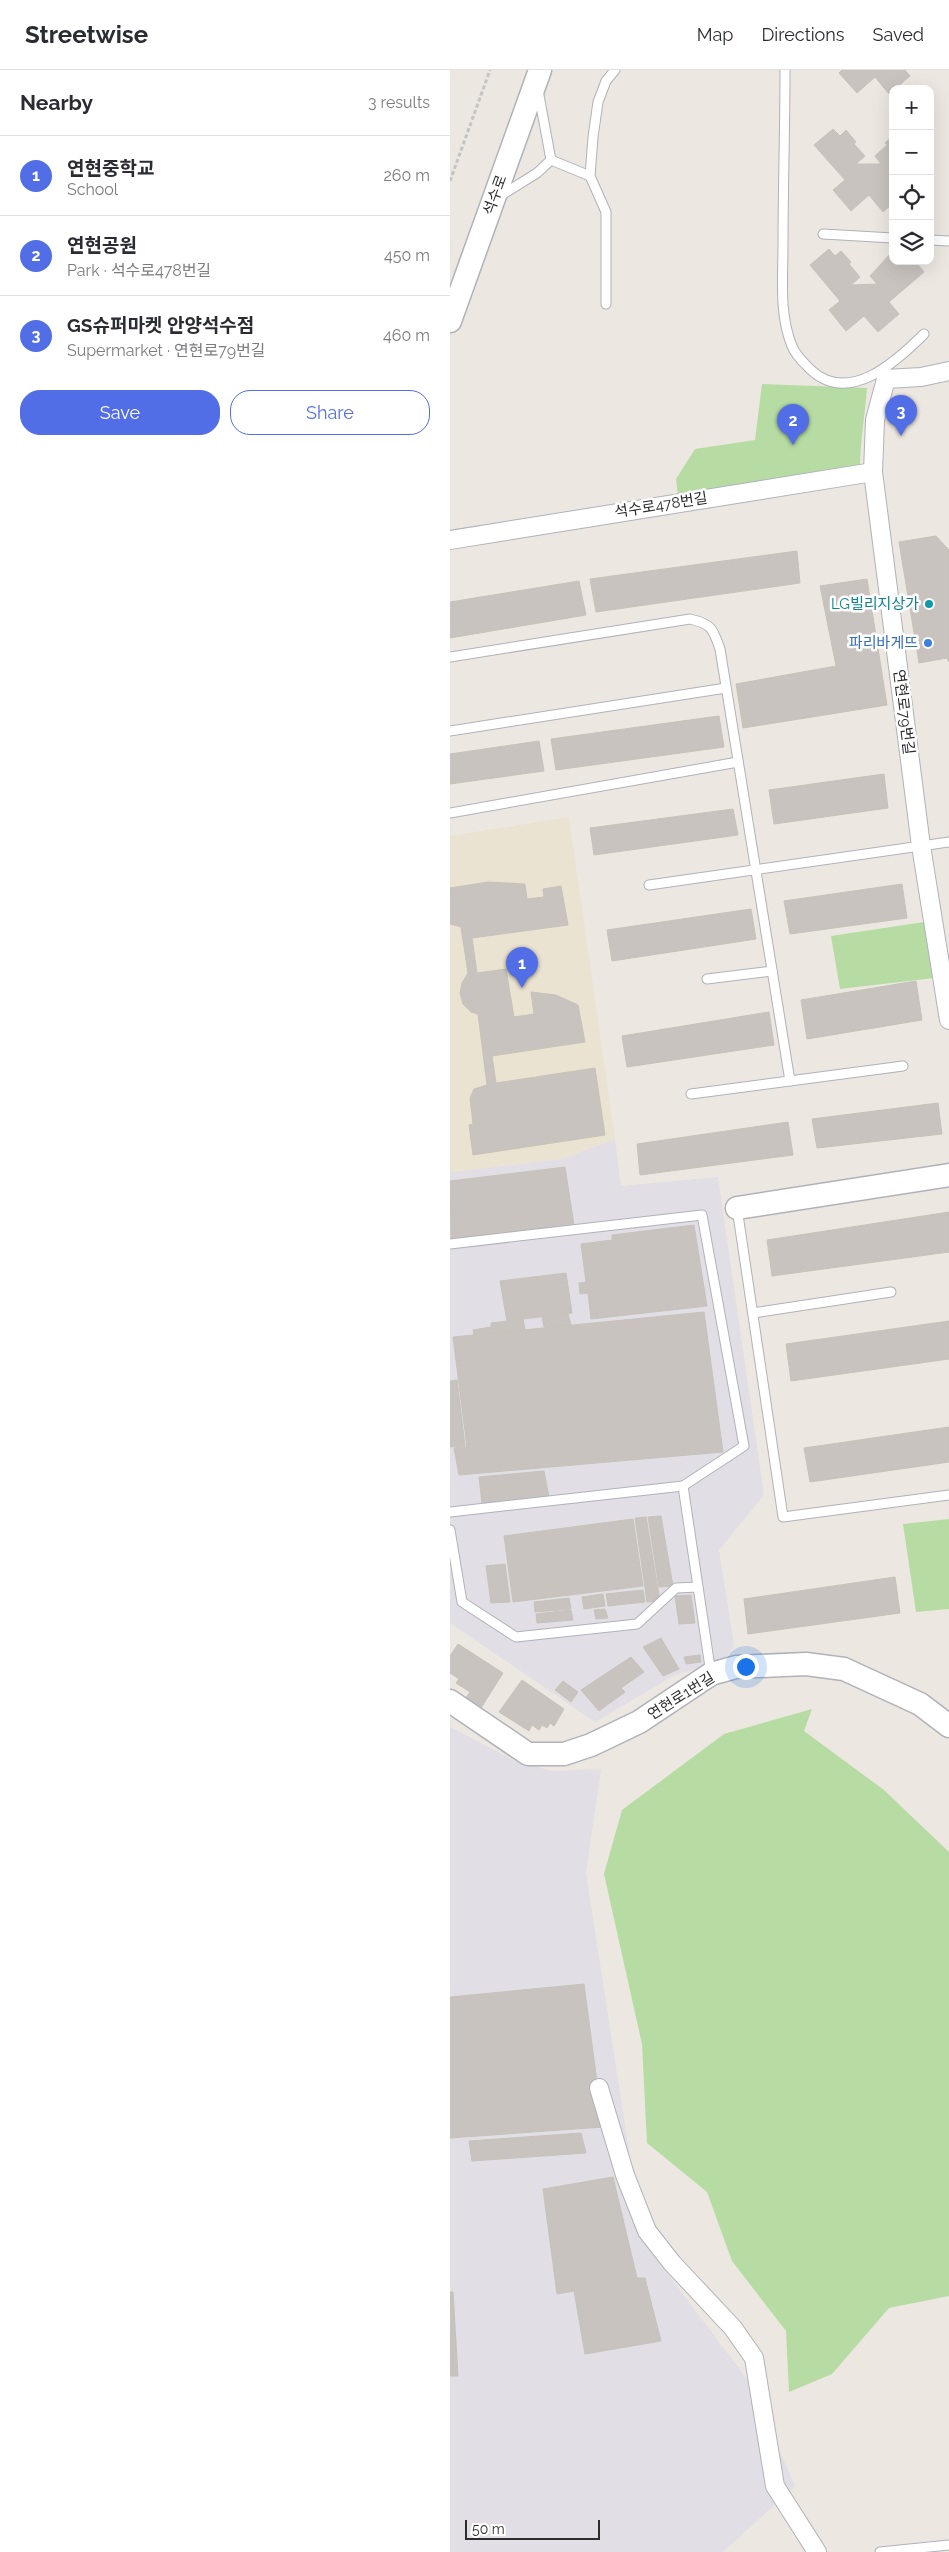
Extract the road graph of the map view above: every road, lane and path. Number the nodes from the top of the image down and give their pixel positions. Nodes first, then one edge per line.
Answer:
1 (490, 70) edge
2 (615, 70) edge
3 (785, 70) edge
4 (538, 75) edge
5 (552, 160) junction
6 (590, 176) junction
7 (450, 181) edge
8 (493, 200) junction
9 (823, 234) dead end
10 (889, 238) edge
11 (934, 240) edge
12 (949, 241) edge
13 (606, 304) dead end
14 (450, 320) edge
15 (924, 334) dead end
16 (949, 371) edge
17 (873, 472) junction
18 (450, 540) edge
19 (450, 657) edge
20 (726, 688) junction
21 (450, 731) edge
22 (738, 762) junction
23 (450, 813) edge
24 (949, 842) edge
25 (921, 846) junction
26 (756, 870) junction
27 (649, 885) dead end
28 (772, 971) junction
29 (707, 979) dead end
30 (949, 1020) edge
31 (903, 1066) dead end
32 (790, 1081) junction
33 (691, 1094) dead end
34 (949, 1175) edge
35 (737, 1208) joint
36 (450, 1244) edge
37 (891, 1292) dead end
38 (752, 1313) junction
39 (683, 1486) junction
40 (949, 1495) edge
41 (450, 1512) edge
42 (450, 1530) edge
43 (698, 1587) junction
44 (711, 1674) junction
45 (450, 1701) edge
46 (949, 1726) edge
47 (599, 2088) dead end
48 (949, 2545) edge
49 (817, 2552) edge
50 (880, 2552) edge

1 - 7 path
2 - 6 lane
3 - 15 lane
4 - 5 lane
4 - 8 street, 석수로
5 - 6 lane
5 - 8 lane
6 - 13 lane
8 - 14 street, 석수로
9 - 10 lane
11 - 12 lane
16 - 17 street, 연현로79번길
17 - 18 street, 석수로478번길
17 - 25 street, 연현로79번길
19 - 20 lane
20 - 21 lane
20 - 22 lane
22 - 23 lane
22 - 26 lane
24 - 25 lane
25 - 26 lane
25 - 30 street, 연현로79번길
26 - 27 lane
26 - 28 lane
28 - 29 lane
28 - 32 lane
31 - 32 lane
32 - 33 lane
34 - 35 street
35 - 38 lane
36 - 39 lane
37 - 38 lane
38 - 40 lane
39 - 41 lane
39 - 43 lane
42 - 43 lane
43 - 44 lane
44 - 45 street, 연현로1번길
44 - 46 street, 연현로1번길
47 - 49 street
48 - 50 lane

